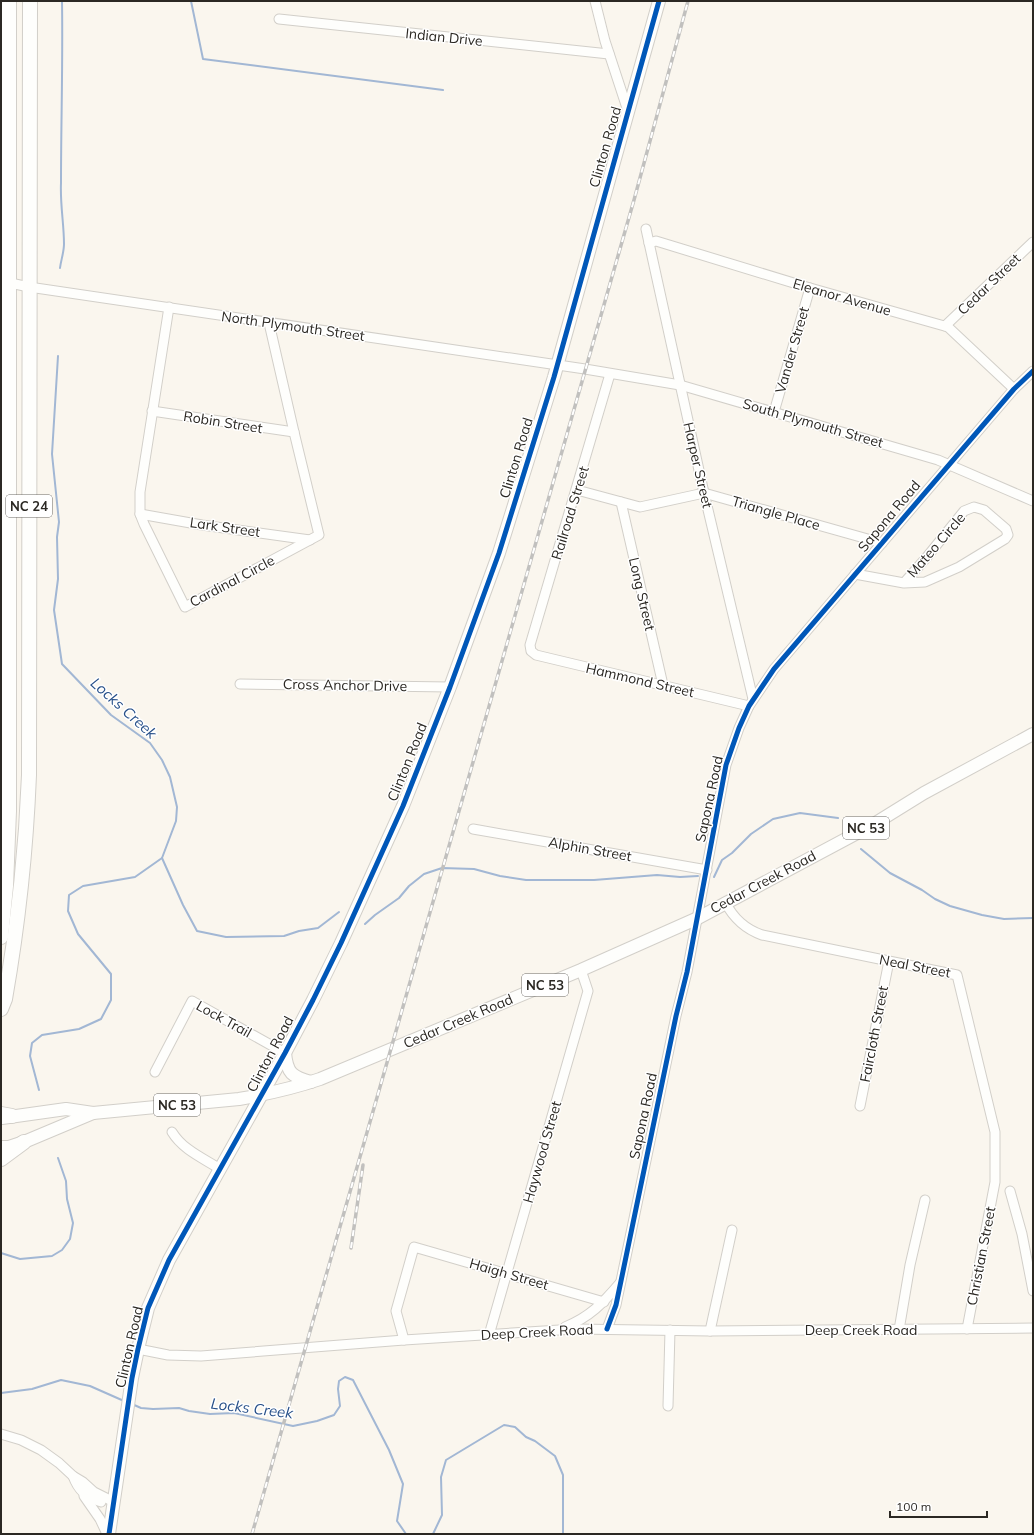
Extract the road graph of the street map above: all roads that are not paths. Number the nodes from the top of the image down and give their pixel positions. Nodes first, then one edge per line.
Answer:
1 (9, 1) edge
2 (30, 1) edge
3 (596, 1) edge
4 (659, 1) edge
5 (279, 19) dead end
6 (609, 54) junction
7 (628, 111) junction
8 (646, 229) dead end
9 (1033, 242) edge
10 (649, 243) junction
11 (5, 282) edge
12 (29, 287) junction
13 (810, 288) junction
14 (169, 307) junction
15 (269, 323) junction
16 (945, 326) junction
17 (557, 365) junction
18 (585, 369) joint
19 (1033, 371) edge
20 (610, 374) junction
21 (680, 385) junction
22 (1014, 389) junction
23 (152, 411) junction
24 (774, 412) junction
25 (294, 432) junction
26 (949, 464) junction
27 (577, 490) junction
28 (704, 493) junction
29 (1033, 501) edge
30 (621, 502) junction
31 (140, 514) junction
32 (310, 540) junction
33 (882, 543) junction
34 (855, 574) junction
35 (904, 583) junction
36 (531, 651) joint
37 (240, 684) dead end
38 (663, 685) junction
39 (450, 687) junction
40 (751, 703) junction
41 (1033, 734) edge
42 (473, 829) dead end
43 (707, 870) junction
44 (725, 902) junction
45 (698, 918) junction
46 (1, 937) edge
47 (889, 961) junction
48 (581, 970) junction
49 (1, 1009) edge
50 (284, 1053) junction
51 (155, 1072) dead end
52 (311, 1082) junction
53 (262, 1095) junction
54 (860, 1106) dead end
55 (93, 1113) junction
56 (5, 1116) edge
57 (172, 1132) dead end
58 (24, 1142) junction
59 (1, 1147) edge
60 (1, 1158) edge
61 (220, 1170) junction
62 (995, 1182) joint
63 (1010, 1191) dead end
64 (925, 1200) dead end
65 (732, 1230) dead end
66 (506, 1273) junction
67 (620, 1282) junction
68 (1033, 1291) edge
69 (604, 1302) junction
70 (1033, 1328) edge
71 (607, 1329) junction
72 (967, 1329) junction
73 (557, 1330) junction
74 (670, 1330) junction
75 (899, 1330) junction
76 (710, 1331) junction
77 (489, 1335) junction
78 (404, 1340) junction
79 (138, 1349) junction
80 (668, 1406) dead end
81 (1, 1434) edge
82 (73, 1476) junction
83 (82, 1493) junction
84 (114, 1502) junction
85 (108, 1534) edge

1 - 11 highway, NC 24
2 - 12 highway, NC 24
3 - 6 street
4 - 7 main road, Clinton Road
5 - 6 street, Indian Drive
6 - 7 street
7 - 17 main road, Clinton Road
8 - 10 street, Harper Street
9 - 16 street, Cedar Street
10 - 13 street, Eleanor Avenue
10 - 21 street, Harper Street
11 - 12 street, North Plymouth Street
11 - 46 highway, NC 24
12 - 14 street, North Plymouth Street
12 - 49 highway, NC 24
13 - 16 street, Eleanor Avenue
13 - 24 street, Vander Street
14 - 15 street, North Plymouth Street
14 - 23 street, Cardinal Circle
15 - 17 street, North Plymouth Street
15 - 25 street
16 - 22 street, Eleanor Avenue
17 - 18 street, North Plymouth Street
17 - 39 main road, Clinton Road
18 - 20 street, South Plymouth Street
19 - 22 street, Sapona Road
20 - 21 street, South Plymouth Street
20 - 27 street, Railroad Street
21 - 24 street, South Plymouth Street
21 - 28 street, Harper Street
22 - 26 street, Sapona Road
23 - 25 street, Robin Street
23 - 31 street, Cardinal Circle
24 - 26 street, South Plymouth Street
25 - 32 street
26 - 29 street, South Plymouth Street
26 - 33 street, Sapona Road
27 - 30 street, Triangle Place
27 - 36 street, Railroad Street
28 - 30 street, Triangle Place
28 - 33 street, Triangle Place
28 - 40 street, Harper Street
30 - 38 street, Long Street
31 - 32 street, Lark Street
31 - 32 street, Cardinal Circle
33 - 34 street, Sapona Road
34 - 35 street, Mateo Circle
34 - 40 street, Sapona Road
35 - 35 street, Mateo Circle
36 - 38 street, Hammond Street
37 - 39 street, Cross Anchor Drive
38 - 40 street, Hammond Street
39 - 50 main road, Clinton Road
40 - 43 street, Sapona Road
41 - 44 main road, Cedar Creek Road / NC 53
42 - 43 street, Alphin Street
43 - 45 street, Sapona Road
44 - 45 main road, Cedar Creek Road / NC 53
44 - 47 street, Neal Street
45 - 48 main road, Cedar Creek Road / NC 53
45 - 67 street, Sapona Road
47 - 54 street, Faircloth Street
47 - 62 street, Neal Street
48 - 52 main road, Cedar Creek Road / NC 53
48 - 66 street, Haywood Street
50 - 51 street, Lock Trail
50 - 52 main road
50 - 53 main road, Clinton Road
52 - 53 main road, Cedar Creek Road / NC 53
53 - 55 main road, Cedar Creek Road / NC 53
53 - 61 main road, Clinton Road
55 - 56 main road, Cedar Creek Road / NC 53
55 - 58 main road, Cedar Creek Road / NC 53
57 - 61 street
58 - 59 main road, Cedar Creek Road / NC 53
58 - 60 highway
61 - 79 main road, Clinton Road
62 - 72 street, Christian Street
63 - 68 street
64 - 75 street
65 - 76 street
66 - 69 street, Haigh Street
66 - 77 street, Haywood Street
66 - 78 street, Haigh Street
67 - 69 street
67 - 71 street, Sapona Road
69 - 73 street
70 - 72 street, Deep Creek Road
71 - 73 street, Deep Creek Road
71 - 74 street, Deep Creek Road
72 - 75 street, Deep Creek Road
73 - 77 street, Deep Creek Road
74 - 76 street, Deep Creek Road
74 - 80 street
75 - 76 street, Deep Creek Road
77 - 78 street, Deep Creek Road
78 - 79 street, Deep Creek Road
79 - 84 main road, Clinton Road
81 - 82 street
82 - 83 street
82 - 84 street
83 - 84 street
83 - 85 street
84 - 85 main road, Clinton Road

